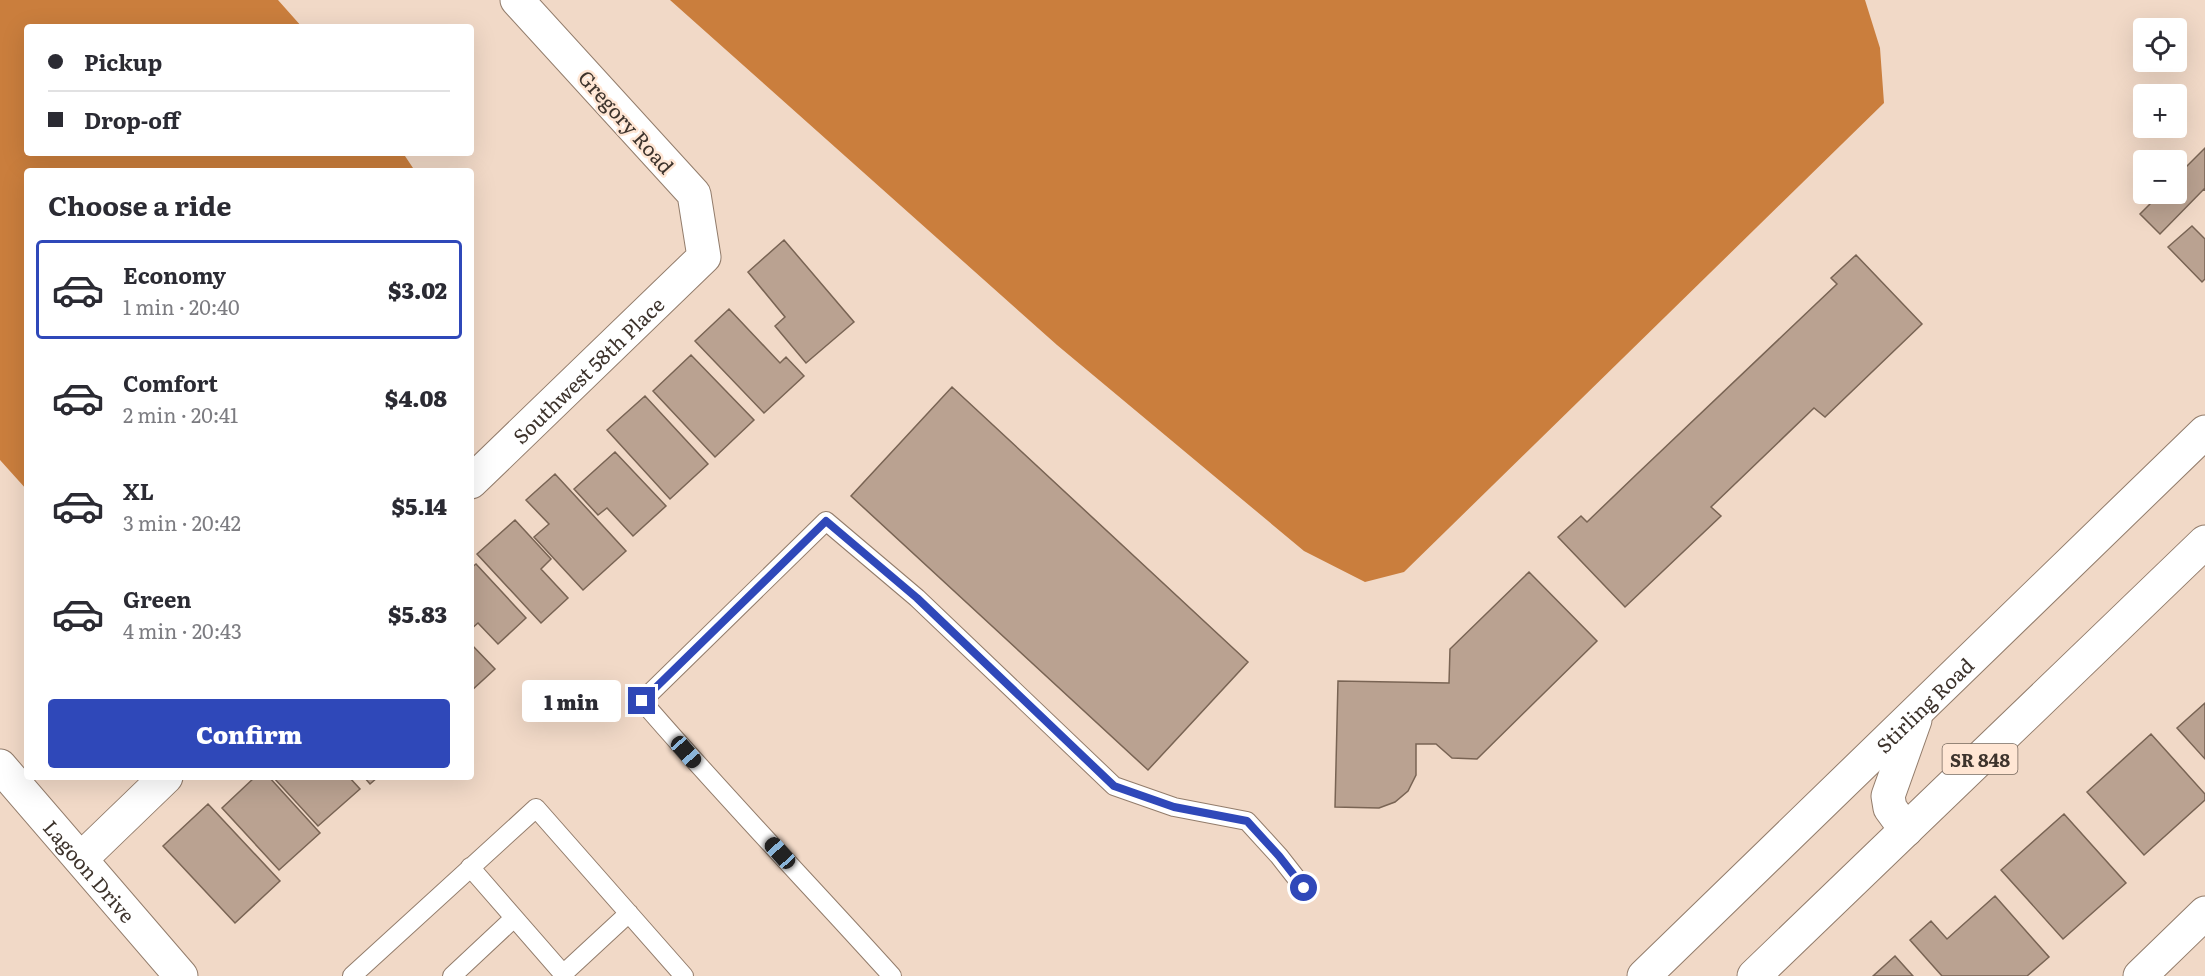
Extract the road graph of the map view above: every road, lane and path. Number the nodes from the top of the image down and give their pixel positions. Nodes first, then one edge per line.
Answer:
1 (517, 0) edge
2 (704, 257) joint
3 (2205, 432) edge
4 (474, 479) edge
5 (2205, 542) edge
6 (1919, 710) junction
7 (0, 766) edge
8 (163, 780) edge
9 (1905, 830) junction
10 (82, 858) junction
11 (470, 867) junction
12 (1304, 888) dead end
13 (629, 913) junction
14 (2205, 913) edge
15 (514, 918) junction
16 (564, 975) edge
17 (181, 976) edge
18 (352, 976) edge
19 (452, 976) edge
20 (684, 976) edge
21 (892, 976) edge
22 (1644, 976) edge
23 (1754, 976) edge
24 (2140, 976) edge

1 - 2 main road, Gregory Road
2 - 4 main road, Southwest 58th Place
3 - 6 main road, Stirling Road
5 - 9 main road, SR 848
6 - 9 main road
6 - 22 main road, Stirling Road
7 - 10 main road, Lagoon Drive
8 - 10 main road
9 - 23 main road, SR 848
10 - 17 main road, Lagoon Drive
11 - 13 lane
11 - 15 lane
11 - 18 lane
12 - 21 lane
13 - 16 lane
13 - 20 lane
14 - 24 main road
15 - 16 lane
15 - 19 lane

